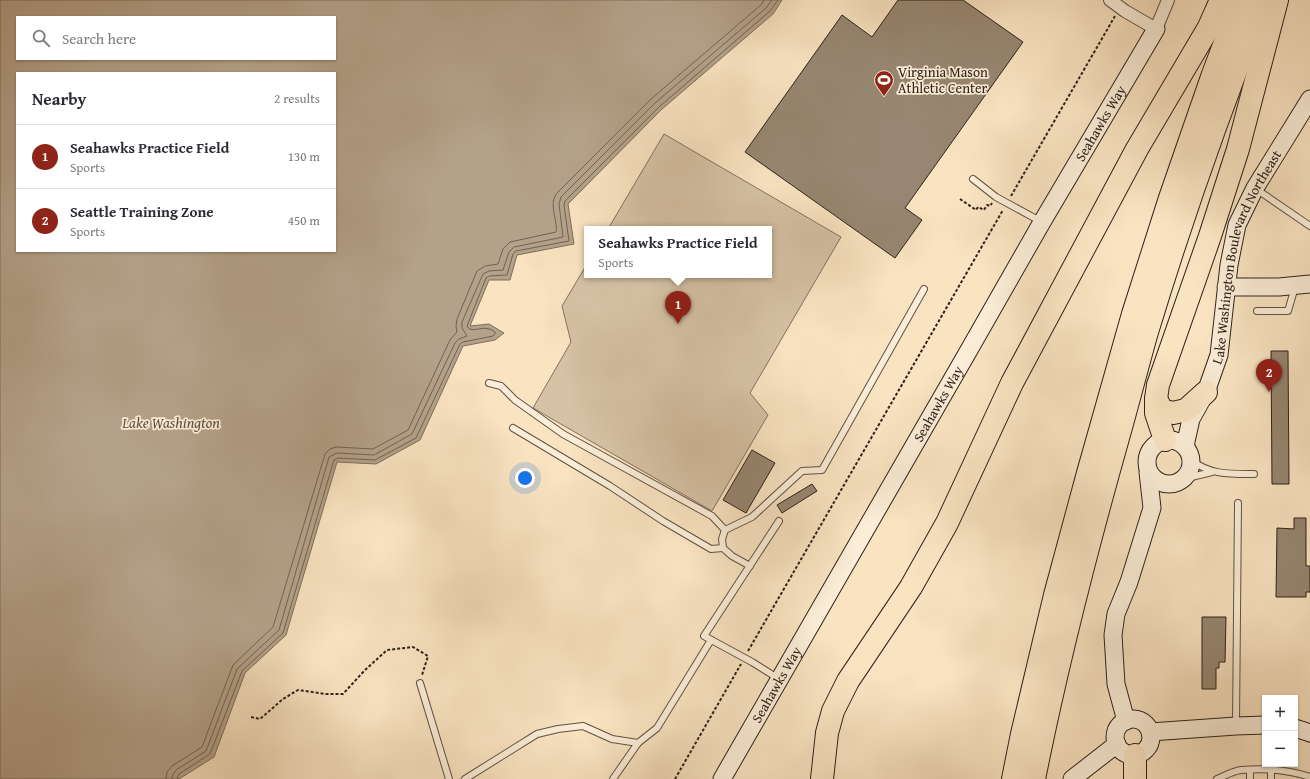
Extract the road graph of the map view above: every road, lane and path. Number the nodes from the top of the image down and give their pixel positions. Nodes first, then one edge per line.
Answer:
1 (1110, 0) edge
2 (1168, 0) edge
3 (1221, 0) edge
4 (1241, 0) edge
5 (1263, 0) edge
6 (1277, 0) edge
7 (1115, 15) dead end
8 (1156, 29) junction
9 (1310, 99) edge
10 (973, 180) dead end
11 (1254, 188) junction
12 (1011, 196) dead end
13 (960, 199) dead end
14 (984, 210) dead end
15 (1003, 210) dead end
16 (1042, 222) junction
17 (1310, 226) edge
18 (1302, 286) edge
19 (1226, 287) junction
20 (924, 289) dead end
21 (1257, 311) dead end
22 (489, 383) dead end
23 (1206, 392) junction
24 (1156, 399) junction
25 (513, 428) dead end
26 (1178, 446) junction
27 (1148, 472) junction
28 (1212, 472) junction
29 (1254, 474) dead end
30 (1177, 482) junction
31 (1238, 503) dead end
32 (1152, 508) junction
33 (779, 521) dead end
34 (725, 530) junction
35 (723, 548) junction
36 (750, 566) junction
37 (711, 640) junction
38 (748, 652) dead end
39 (741, 664) dead end
40 (779, 679) junction
41 (420, 682) joint
42 (251, 717) dead end
43 (1126, 721) junction
44 (1262, 725) edge
45 (1236, 726) junction
46 (1150, 732) junction
47 (1033, 733) junction
48 (638, 743) junction
49 (1117, 744) junction
50 (1135, 755) junction
51 (1271, 767) edge
52 (1250, 770) junction
53 (1310, 777) edge
54 (449, 779) edge
55 (465, 779) edge
56 (613, 779) edge
57 (675, 779) edge
58 (722, 779) edge
59 (822, 779) edge
60 (1013, 779) edge
61 (1034, 779) edge
62 (1072, 779) edge
63 (1135, 779) edge
64 (1217, 779) edge
65 (1250, 779) edge
66 (1270, 779) edge

1 - 8 street
2 - 8 street
3 - 59 highway
4 - 47 highway
5 - 47 highway
6 - 24 highway
7 - 12 path
8 - 16 street, Seahawks Way
9 - 11 street, Lake Washington Boulevard Northeast
10 - 16 lane
11 - 17 lane
11 - 19 street, Lake Washington Boulevard Northeast
13 - 14 path
15 - 38 path
16 - 40 street, Seahawks Way
18 - 19 street
18 - 21 lane
19 - 23 street, Lake Washington Boulevard Northeast
20 - 34 lane
22 - 34 lane
23 - 24 highway
23 - 26 street, Lake Washington Boulevard Northeast
24 - 26 highway
25 - 35 lane
26 - 27 street
26 - 28 lane
26 - 30 street
27 - 30 street
27 - 32 street
28 - 29 lane
28 - 30 lane
30 - 32 street
31 - 45 lane
32 - 43 street
33 - 36 lane
34 - 35 lane
35 - 36 lane
36 - 37 lane
37 - 40 lane
37 - 48 lane
39 - 57 path
40 - 58 street, Seahawks Way
41 - 42 path
41 - 54 lane
43 - 46 street
43 - 49 street
44 - 45 street
45 - 46 street
46 - 50 street
47 - 60 highway
47 - 61 highway
48 - 55 lane
48 - 56 lane
49 - 50 street
49 - 62 street
50 - 63 highway
51 - 52 lane
51 - 53 lane
51 - 66 lane
52 - 64 lane
52 - 65 lane

